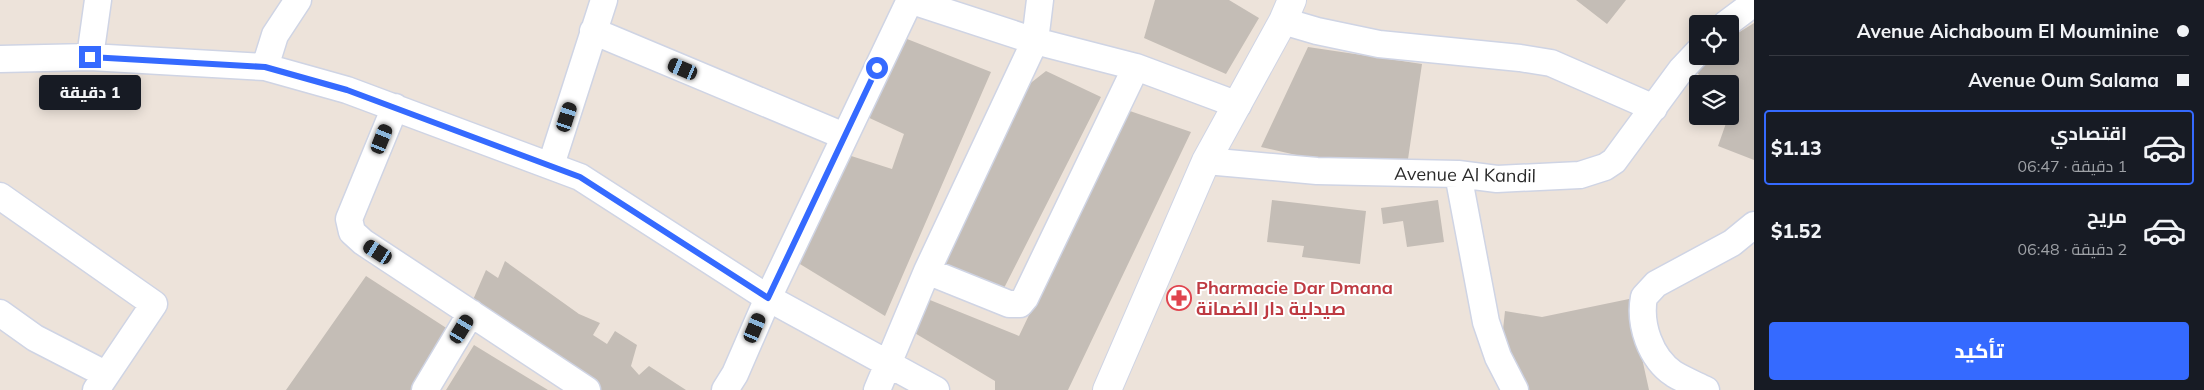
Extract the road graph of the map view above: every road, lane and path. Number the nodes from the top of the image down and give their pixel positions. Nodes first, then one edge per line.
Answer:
1 (98, 0) edge
2 (298, 0) edge
3 (604, 0) edge
4 (910, 0) edge
5 (1040, 0) edge
6 (1754, 3) edge
7 (1287, 10) edge
8 (1738, 15) edge
9 (593, 31) junction
10 (1035, 41) junction
11 (90, 57) junction
12 (0, 58) edge
13 (1689, 62) edge
14 (265, 67) junction
15 (1136, 67) junction
16 (1238, 105) junction
17 (395, 107) junction
18 (1654, 108) junction
19 (844, 136) junction
20 (1206, 161) junction
21 (551, 165) junction
22 (1458, 174) junction
23 (0, 196) edge
24 (1754, 225) edge
25 (927, 271) junction
26 (768, 298) junction
27 (0, 313) edge
28 (471, 313) junction
29 (890, 364) junction
30 (101, 382) edge
31 (580, 388) edge
32 (425, 390) edge
33 (725, 390) edge
34 (878, 390) edge
35 (936, 390) edge
36 (1107, 390) edge
37 (1515, 390) edge
38 (1706, 390) edge

1 - 11 street
2 - 14 street
3 - 9 street
4 - 10 street
4 - 19 street
5 - 10 street
6 - 8 street
7 - 16 street
7 - 18 street
9 - 19 street
9 - 21 street
10 - 15 street
10 - 25 street
11 - 12 street
11 - 14 street
13 - 18 street, Avenue Al Kandil
14 - 17 street
15 - 16 street
15 - 25 street
16 - 20 street
17 - 21 street
17 - 28 street
18 - 22 street, Avenue Al Kandil
19 - 26 street
20 - 22 street, Avenue Al Kandil
20 - 36 street
21 - 26 street
22 - 37 street
23 - 30 street
24 - 38 street
25 - 29 street
26 - 29 street
26 - 33 street
27 - 30 street
28 - 31 street
28 - 32 street
29 - 34 street
29 - 35 street

